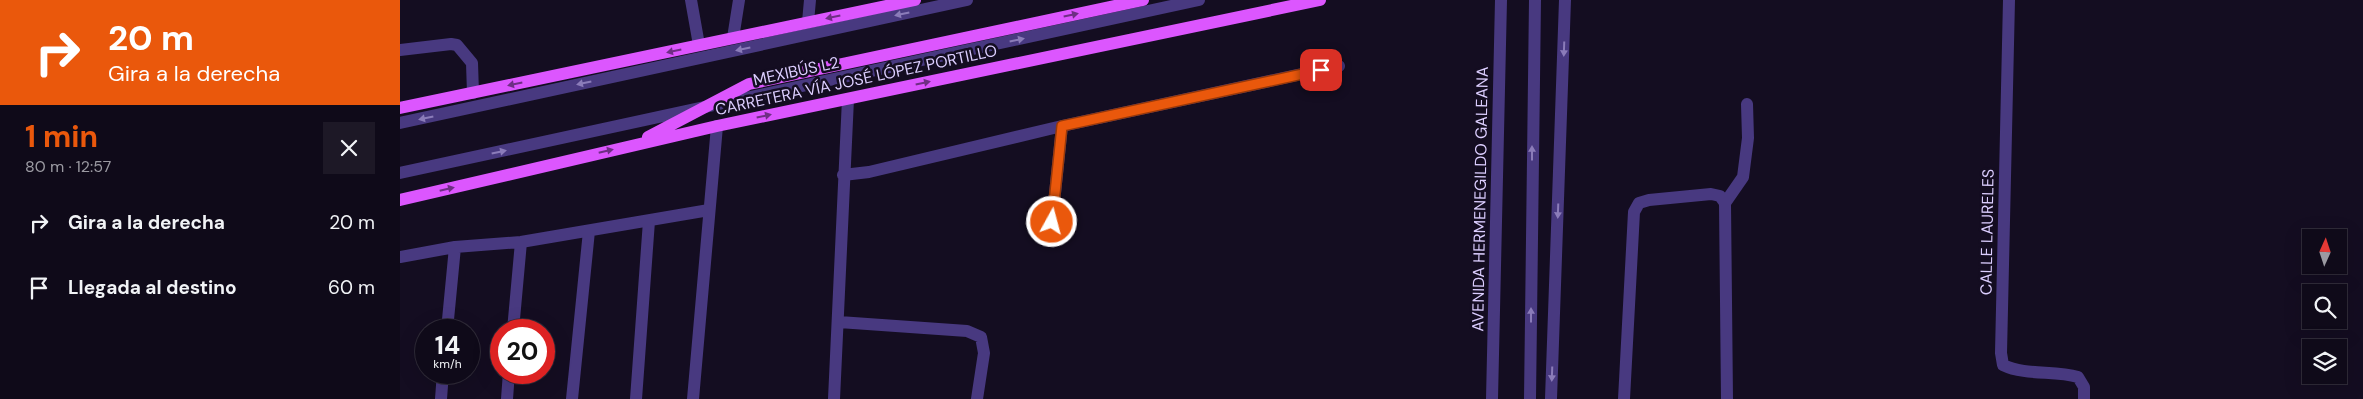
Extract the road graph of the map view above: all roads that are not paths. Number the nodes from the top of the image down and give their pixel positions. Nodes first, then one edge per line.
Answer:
1 (691, 0) edge
2 (739, 0) edge
3 (810, 0) edge
4 (915, 0) edge
5 (967, 0) edge
6 (1143, 0) edge
7 (1199, 0) edge
8 (1320, 0) edge
9 (1501, 0) edge
10 (1536, 0) edge
11 (1565, 0) edge
12 (2009, 0) edge
13 (808, 22) junction
14 (733, 38) junction
15 (699, 45) junction
16 (400, 50) edge
17 (1339, 66) dead end
18 (473, 92) junction
19 (848, 99) junction
20 (1747, 104) dead end
21 (400, 108) edge
22 (702, 108) junction
23 (400, 123) edge
24 (717, 126) junction
25 (1062, 126) junction
26 (634, 144) junction
27 (400, 173) edge
28 (843, 175) junction
29 (400, 200) edge
30 (1725, 203) junction
31 (709, 210) junction
32 (649, 221) junction
33 (1052, 222) dead end
34 (589, 231) junction
35 (521, 242) junction
36 (455, 246) junction
37 (400, 257) edge
38 (448, 319) edge
39 (514, 319) edge
40 (839, 322) junction
41 (443, 384) edge
42 (508, 384) edge
43 (441, 399) edge
44 (507, 399) edge
45 (572, 399) edge
46 (636, 399) edge
47 (693, 399) edge
48 (834, 399) edge
49 (977, 399) edge
50 (1492, 399) edge
51 (1530, 399) edge
52 (1551, 399) edge
53 (1624, 399) edge
54 (1727, 399) edge
55 (2084, 399) edge

1 - 15 street
2 - 14 street
3 - 13 street
4 -> 13 main road
5 -> 23 street, MEXIBÚS L2
22 -> 6 main road
22 -> 7 street, MEXIBÚS L2
19 -> 8 main road, CARRETERA VÍA JOSÉ LÓPEZ PORTILLO
9 - 50 street, AVENIDA HERMENEGILDO GALEANA
51 -> 10 street
11 -> 52 street
12 - 55 street, CALLE LAURELES
13 - 14 main road
14 - 15 main road
15 -> 18 main road
16 - 18 street
17 - 25 street
18 - 21 main road
24 -> 19 main road, CARRETERA VÍA JOSÉ LÓPEZ PORTILLO
19 - 28 street
20 - 30 street
22 - 26 main road
27 -> 22 street, MEXIBÚS L2
24 - 26 main road, CARRETERA VÍA JOSÉ LÓPEZ PORTILLO
24 - 31 street
25 - 28 street
25 - 33 street
29 -> 26 main road, CARRETERA VÍA JOSÉ LÓPEZ PORTILLO
28 - 40 street
30 - 53 street
30 - 54 street
31 - 32 street
31 - 47 street
32 - 34 street
32 - 46 street
34 - 35 street
34 - 45 street
35 - 36 street
35 - 39 street
36 - 37 street
36 - 38 street
40 - 48 street
40 - 49 street
41 - 43 street
42 - 44 street

